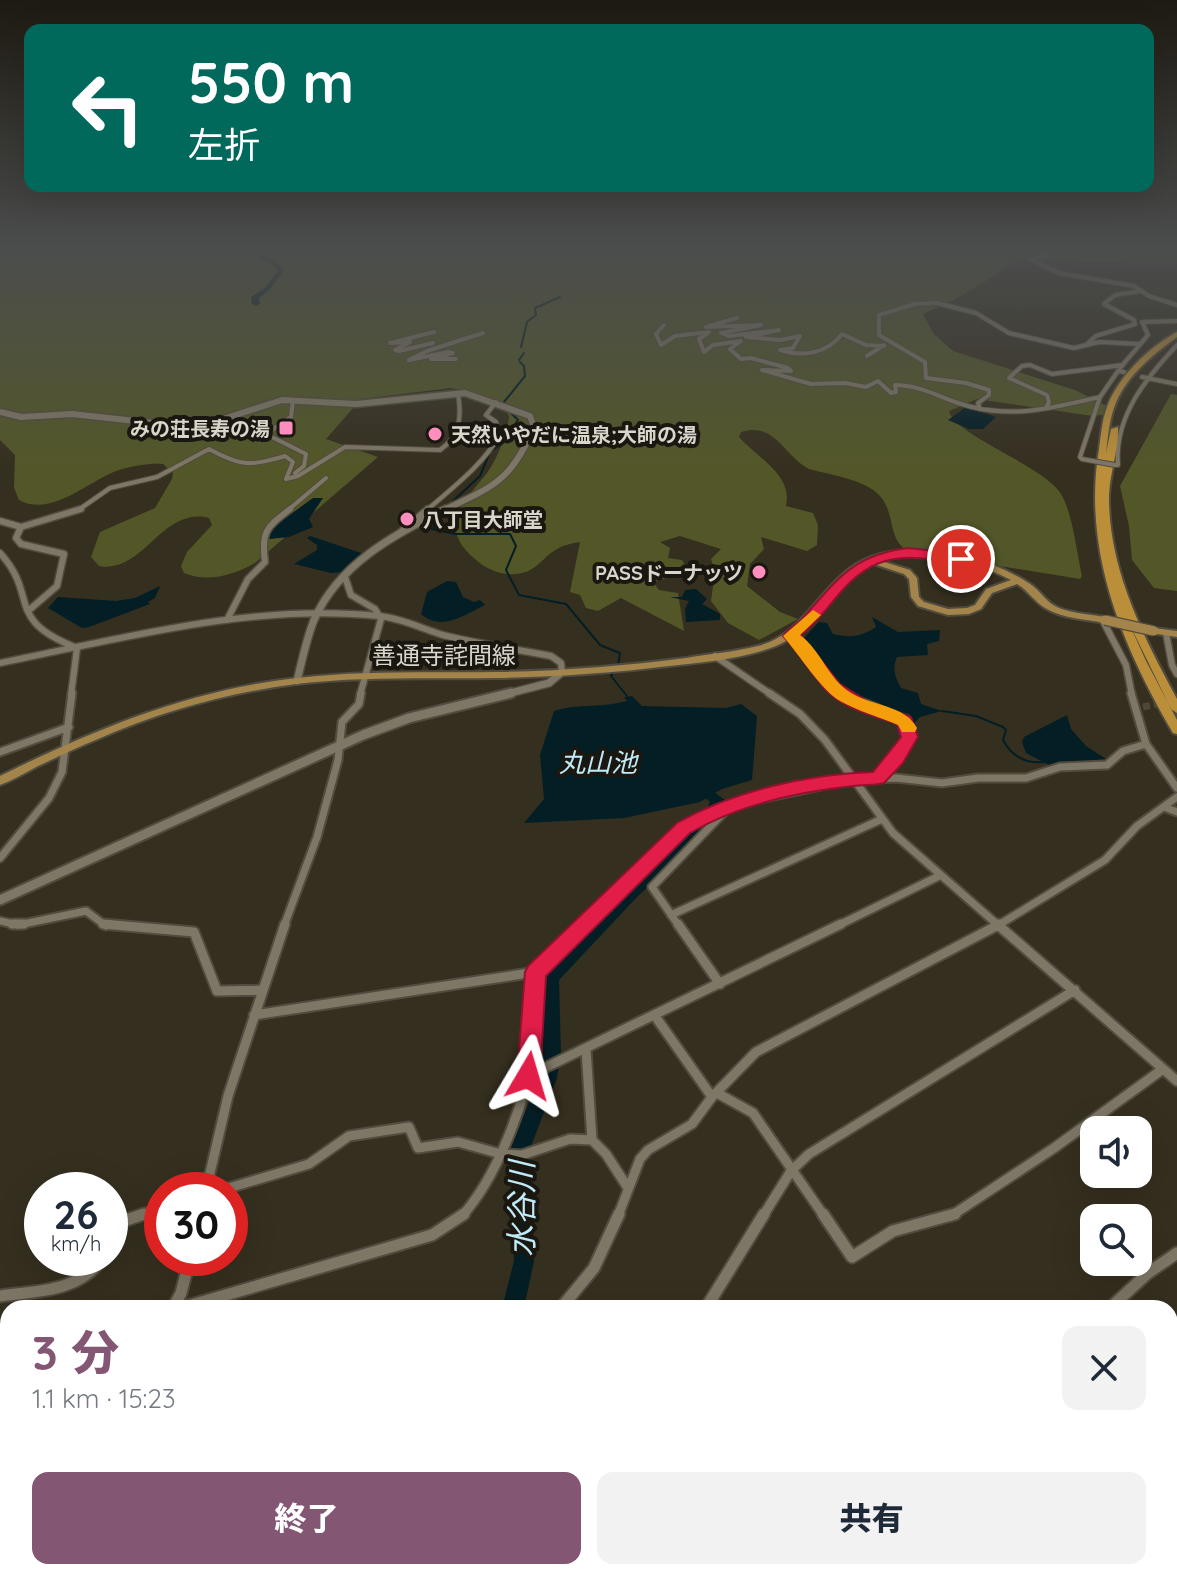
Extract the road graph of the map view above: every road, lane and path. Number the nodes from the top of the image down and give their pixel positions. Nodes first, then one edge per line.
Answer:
1 (731, 320) edge
2 (879, 320) edge
3 (985, 320) edge
4 (1133, 320) edge
5 (1175, 323) edge
6 (664, 325) dead end
7 (434, 332) dead end
8 (483, 333) dead end
9 (1177, 334) edge
10 (885, 339) junction
11 (1177, 343) edge
12 (451, 344) junction
13 (1140, 344) junction
14 (884, 346) junction
15 (1085, 347) junction
16 (867, 356) dead end
17 (456, 359) dead end
18 (1123, 365) junction
19 (1142, 377) dead end
20 (1151, 378) junction
21 (1177, 384) edge
22 (458, 394) junction
23 (1100, 397) junction
24 (293, 400) junction
25 (496, 402) junction
26 (1046, 408) junction
27 (980, 409) junction
28 (0, 412) edge
29 (326, 478) dead end
30 (286, 479) junction
31 (0, 521) edge
32 (21, 527) junction
33 (401, 533) junction
34 (0, 553) edge
35 (872, 561) junction
36 (345, 577) junction
37 (1016, 581) junction
38 (28, 611) junction
39 (316, 615) junction
40 (381, 617) junction
41 (228, 618) junction
42 (1103, 620) junction
43 (1171, 634) edge
44 (791, 636) junction
45 (77, 648) junction
46 (715, 656) junction
47 (0, 663) edge
48 (562, 672) junction
49 (1177, 674) edge
50 (365, 675) junction
51 (297, 681) junction
52 (1134, 707) junction
53 (1143, 707) tunnel mouth
54 (1177, 709) edge
55 (69, 727) junction
56 (1177, 730) edge
57 (1146, 744) junction
58 (339, 746) junction
59 (66, 748) junction
60 (0, 752) edge
61 (878, 779) junction
62 (853, 780) junction
63 (0, 781) edge
64 (1177, 788) edge
65 (1177, 797) edge
66 (731, 804) junction
67 (1164, 807) junction
68 (1177, 812) edge
69 (882, 819) junction
70 (0, 858) edge
71 (939, 876) junction
72 (0, 900) edge
73 (671, 915) junction
74 (0, 921) edge
75 (998, 925) junction
76 (536, 972) junction
77 (720, 984) junction
78 (262, 990) junction
79 (1075, 990) junction
80 (254, 1015) junction
81 (655, 1016) junction
82 (586, 1049) junction
83 (1163, 1069) junction
84 (528, 1076) junction
85 (1177, 1081) edge
86 (714, 1095) junction
87 (592, 1140) junction
88 (497, 1156) junction
89 (791, 1171) junction
90 (210, 1172) edge
91 (248, 1182) edge
92 (628, 1188) junction
93 (1177, 1253) edge
94 (90, 1276) edge
95 (185, 1276) edge
96 (0, 1296) edge
97 (177, 1300) edge
98 (209, 1300) edge
99 (568, 1300) edge
100 (711, 1300) edge
101 (1119, 1300) edge

1 - 14 street
2 - 10 street
3 - 15 street
4 - 15 street
5 - 13 street
6 - 27 street
7 - 12 street
8 - 12 street
9 - 56 highway
10 - 14 street
10 - 27 street
11 - 20 street
11 - 54 highway
12 - 17 street
13 - 15 street
13 - 18 street
14 - 16 street
18 - 23 street
18 - 26 street
19 - 20 street
20 - 21 street
20 - 23 street, bridge
22 - 24 street
22 - 25 street
22 - 30 street
23 - 26 street
24 - 28 street
24 - 30 street
25 - 33 street
25 - 33 street
26 - 27 street
29 - 41 street
30 - 32 street
31 - 32 street
32 - 38 street
33 - 36 street
34 - 38 street
35 - 37 main road, 善通寺詫間線
35 - 37 main road
35 - 44 main road, 善通寺詫間線
36 - 39 street
36 - 40 street
37 - 42 main road, 善通寺詫間線
38 - 45 street
39 - 40 street
39 - 41 street
39 - 51 street
40 - 48 street
40 - 50 street
41 - 45 street
42 - 43 main road, 善通寺詫間線, bridge
42 - 52 street
43 - 49 street
44 - 46 main road, 善通寺詫間線
44 - 61 street
45 - 47 street
45 - 55 street
46 - 48 main road, 善通寺詫間線
46 - 62 street
48 - 50 main road, 善通寺詫間線
48 - 58 street
50 - 51 main road, 善通寺詫間線
50 - 58 street
51 - 59 main road, 善通寺詫間線
52 - 53 street
52 - 57 street
55 - 59 street
55 - 60 street
57 - 61 street
57 - 64 street
58 - 72 street
58 - 78 street
59 - 63 main road, 善通寺詫間線
59 - 70 street
61 - 62 street
62 - 66 street
62 - 69 street
65 - 67 street
66 - 73 street
66 - 76 street
67 - 68 street
67 - 75 street
69 - 71 street
69 - 73 street
71 - 75 street
71 - 77 street
73 - 77 street
74 - 78 street
75 - 79 street
75 - 86 street
76 - 80 street
76 - 84 street
77 - 81 street
78 - 80 street
79 - 83 street
79 - 89 street
80 - 90 street
81 - 82 street
81 - 86 street
82 - 84 street
82 - 87 street
83 - 85 street
83 - 89 street
84 - 88 street
86 - 89 street
86 - 92 street
87 - 88 street
87 - 92 street
88 - 91 street
88 - 98 street
89 - 100 street
92 - 99 street
93 - 101 street
94 - 96 street
95 - 97 street

